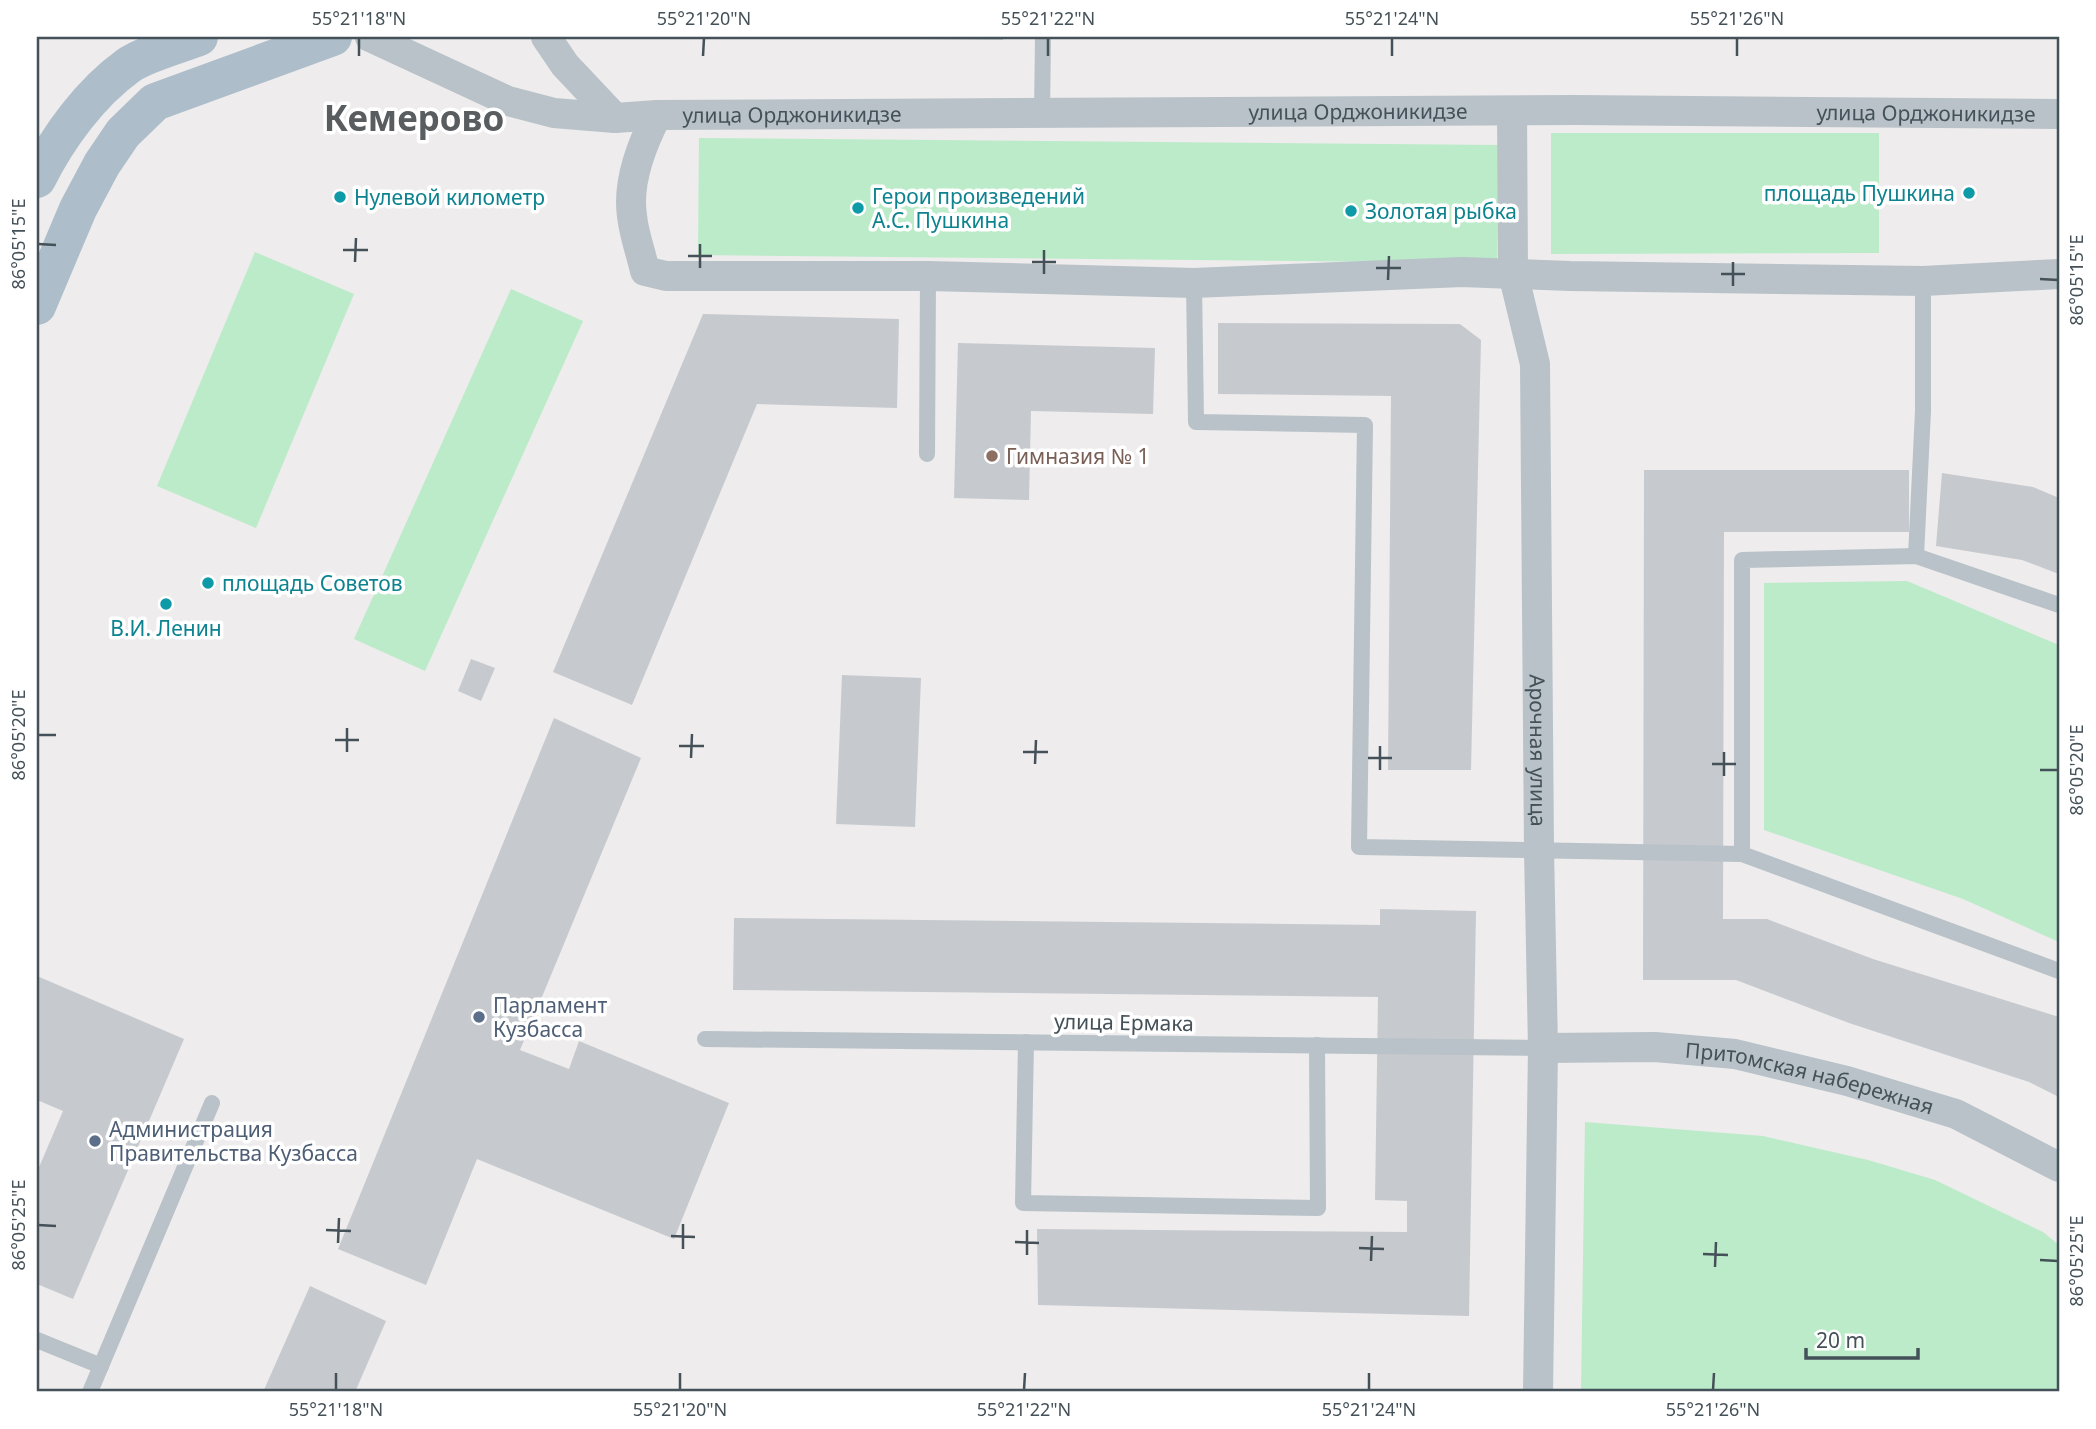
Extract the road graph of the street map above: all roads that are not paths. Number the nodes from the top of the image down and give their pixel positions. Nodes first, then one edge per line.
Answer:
1 (199, 37) edge
2 (333, 37) edge
3 (370, 37) edge
4 (546, 37) edge
5 (1043, 37) edge
6 (1512, 111) junction
7 (1042, 114) junction
8 (2059, 114) edge
9 (657, 115) junction
10 (615, 118) junction
11 (37, 179) edge
12 (1513, 273) junction
13 (2059, 274) edge
14 (928, 276) junction
15 (1923, 281) junction
16 (1194, 283) junction
17 (37, 306) edge
18 (927, 454) dead end
19 (1916, 556) junction
20 (2059, 606) edge
21 (1539, 850) junction
22 (1742, 854) junction
23 (2059, 971) edge
24 (705, 1039) dead end
25 (1026, 1042) junction
26 (1317, 1045) junction
27 (1543, 1048) junction
28 (212, 1103) dead end
29 (2059, 1167) edge
30 (37, 1340) edge
31 (101, 1366) junction
32 (89, 1392) edge
33 (1538, 1392) edge

1 - 11 main road
2 - 17 main road
3 - 10 street, улица Орджоникидзе
4 - 10 street
5 - 7 lane
6 - 7 street, улица Орджоникидзе
6 - 8 street, улица Орджоникидзе
6 - 12 street, Арочная улица
7 - 9 street, улица Орджоникидзе
9 - 10 street, улица Орджоникидзе
9 - 14 street
12 - 15 street
12 - 16 street
12 - 21 street, Арочная улица
13 - 15 street
14 - 16 street
14 - 18 lane
15 - 19 lane
16 - 21 lane
19 - 20 lane
19 - 22 lane
21 - 22 lane
21 - 27 street, Арочная улица
22 - 23 lane
24 - 25 lane, улица Ермака
25 - 26 lane, улица Ермака
25 - 26 lane
26 - 27 lane, улица Ермака
27 - 29 street, Притомская набережная
27 - 33 street, Арочная улица
28 - 31 lane
30 - 31 lane
31 - 32 lane

